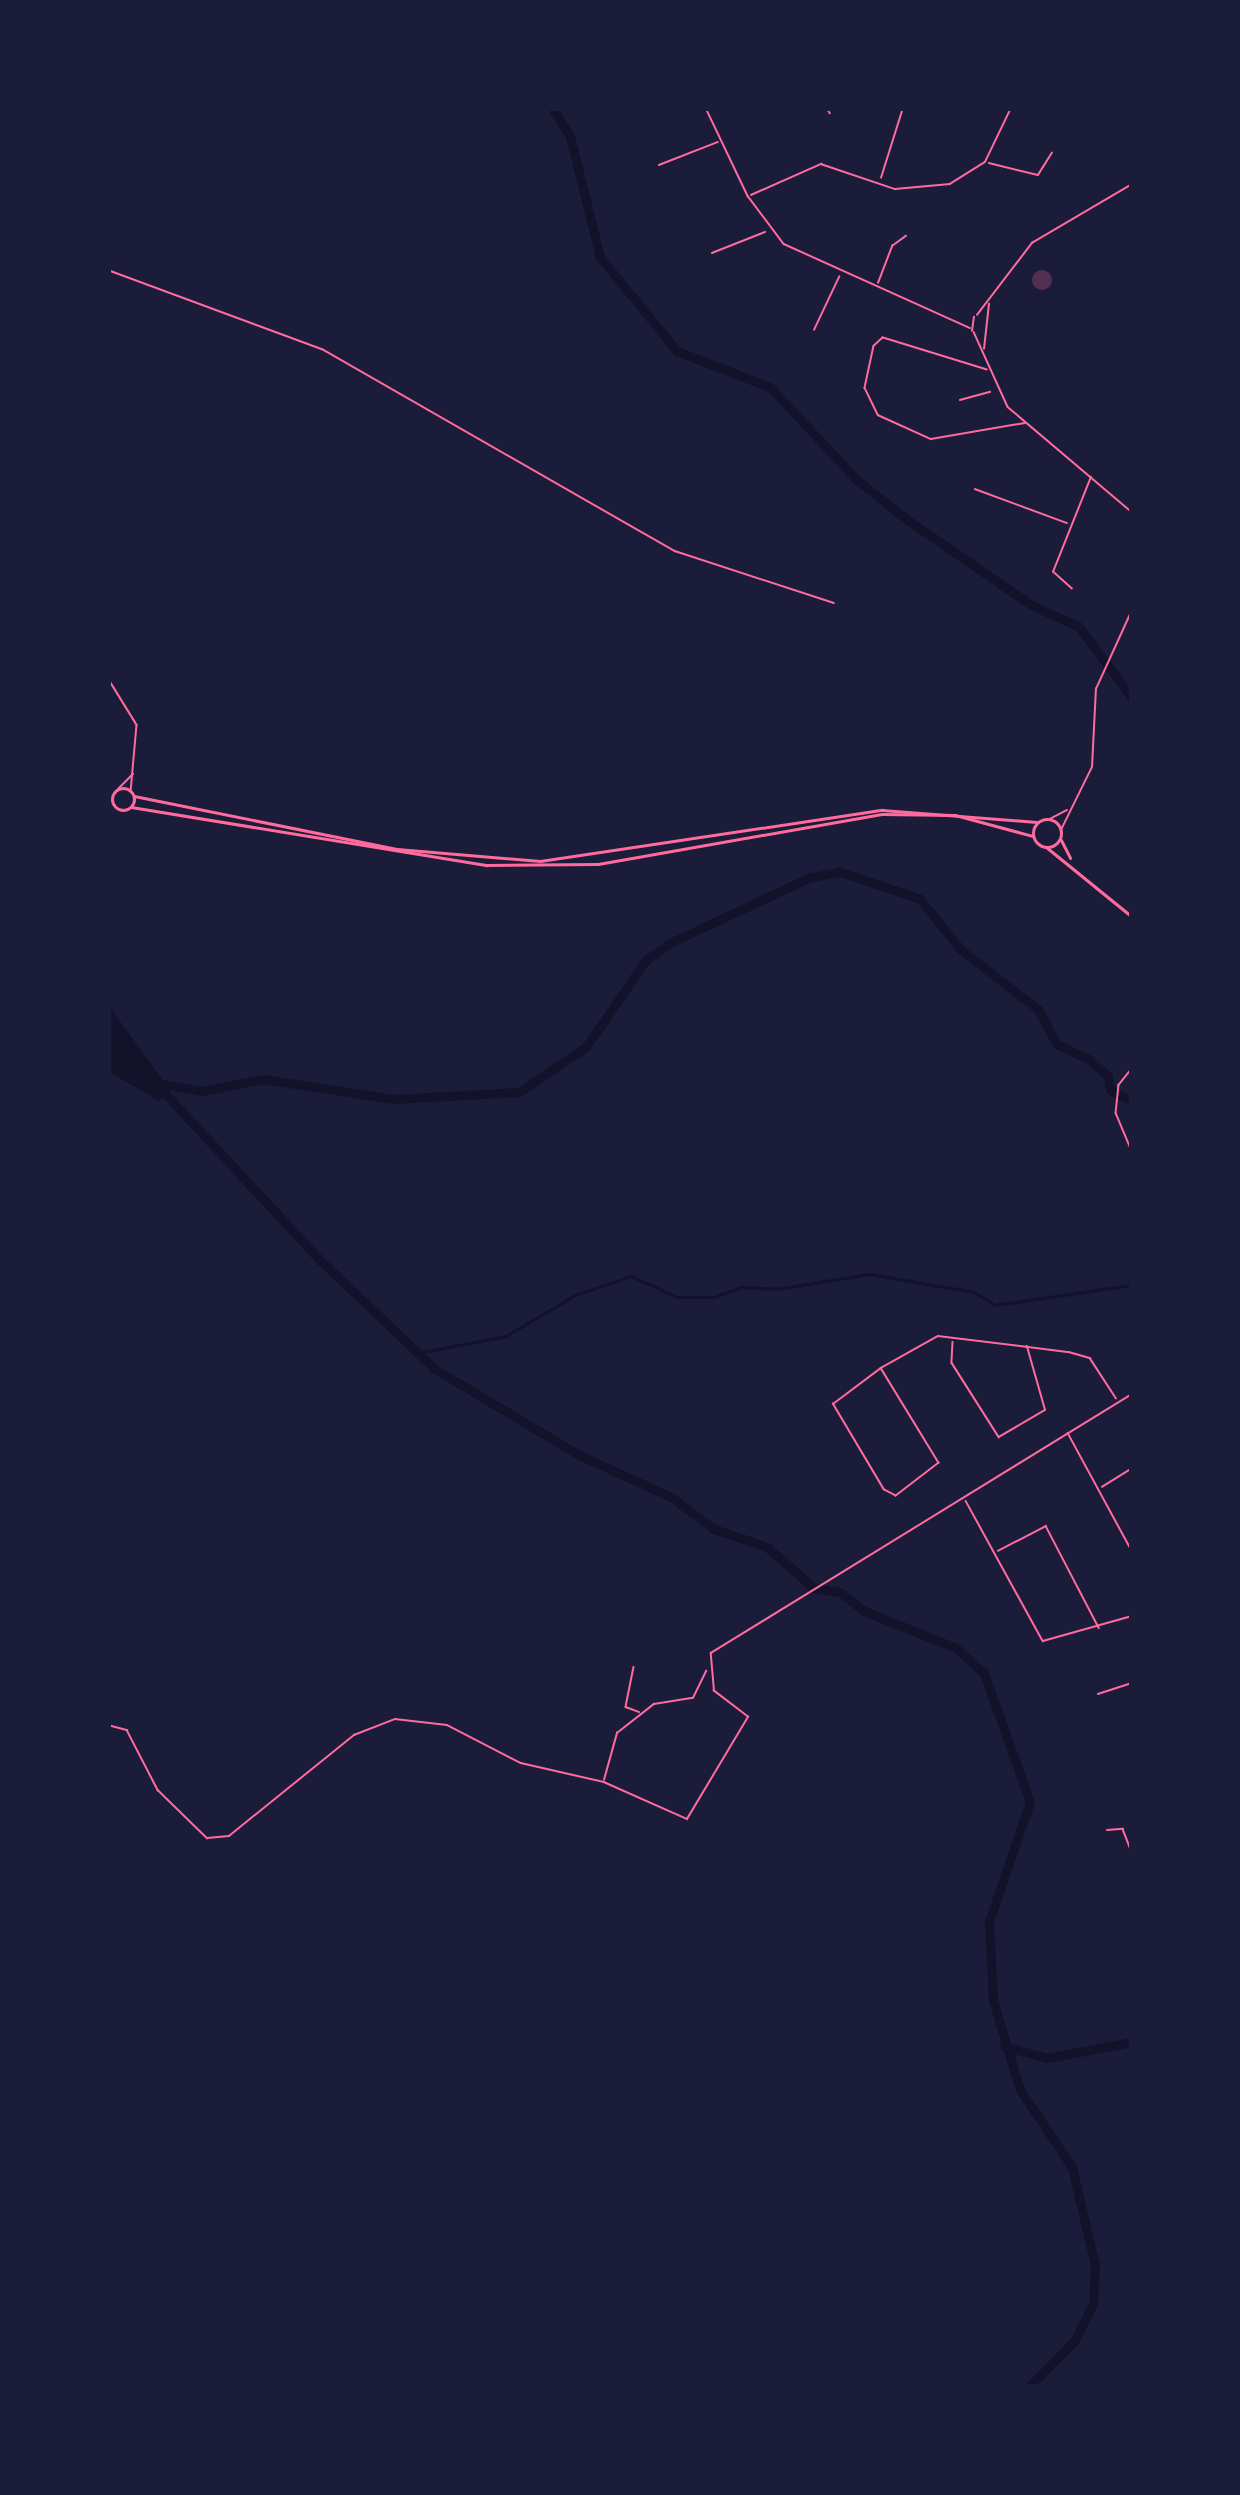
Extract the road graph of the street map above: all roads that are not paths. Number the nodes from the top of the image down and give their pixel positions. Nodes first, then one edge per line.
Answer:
1 (706, 108) edge
2 (903, 108) edge
3 (1011, 108) edge
4 (721, 140) junction
5 (1052, 153) dead end
6 (985, 162) junction
7 (659, 165) dead end
8 (880, 182) junction
9 (1132, 184) edge
10 (748, 196) junction
11 (769, 230) junction
12 (906, 236) dead end
13 (712, 253) dead end
14 (109, 272) edge
15 (840, 274) junction
16 (877, 287) junction
17 (988, 300) junction
18 (976, 316) junction
19 (962, 319) junction
20 (988, 320) junction
21 (988, 329) junction
22 (814, 330) dead end
23 (972, 330) junction
24 (983, 353) junction
25 (987, 370) junction
26 (994, 391) junction
27 (960, 400) dead end
28 (1025, 423) junction
29 (1093, 474) junction
30 (975, 489) dead end
31 (1132, 512) edge
32 (1071, 525) junction
33 (1072, 589) dead end
34 (834, 604) dead end
35 (1132, 610) edge
36 (108, 678) edge
37 (135, 770) junction
38 (116, 790) junction
39 (108, 793) edge
40 (132, 794) junction
41 (111, 803) edge
42 (130, 807) junction
43 (1070, 808) junction
44 (1050, 819) junction
45 (1037, 822) junction
46 (1061, 830) junction
47 (1033, 836) junction
48 (1060, 837) junction
49 (1046, 847) junction
50 (1074, 865) junction
51 (1132, 917) edge
52 (1132, 1069) edge
53 (1132, 1151) edge
54 (953, 1338) junction
55 (1027, 1346) junction
56 (881, 1368) junction
57 (1132, 1394) edge
58 (1118, 1402) junction
59 (1068, 1433) junction
60 (1132, 1468) edge
61 (1099, 1489) junction
62 (964, 1498) junction
63 (1132, 1551) edge
64 (994, 1552) junction
65 (1132, 1616) edge
66 (1100, 1628) junction
67 (634, 1666) dead end
68 (707, 1668) junction
69 (1132, 1683) edge
70 (1098, 1694) dead end
71 (643, 1713) junction
72 (108, 1725) edge
73 (604, 1782) junction
74 (1132, 1828) edge
75 (1123, 1829) junction
76 (1107, 1830) dead end
77 (1132, 1853) edge

1 - 4 street
2 - 8 street
3 - 6 street
4 - 7 street
4 - 10 street
5 - 6 street
6 - 8 street
8 - 10 street
9 - 17 street
10 - 11 street
11 - 13 street
11 - 15 street
12 - 16 street
14 - 34 street
15 - 16 street
15 - 22 street
16 - 19 street
17 - 18 street
17 - 20 street
18 - 19 street
18 - 20 street
18 - 23 street
19 - 23 street
20 - 21 street
21 - 23 street
21 - 24 street
23 - 24 street
24 - 25 street
25 - 26 street
25 - 28 street
26 - 27 street
26 - 28 street
28 - 29 street
29 - 31 street
29 - 32 street
30 - 32 street
32 - 33 street
35 - 43 street
36 - 37 street
37 - 38 street
37 - 40 street
38 - 39 main road
38 - 40 main road
38 - 41 main road
40 - 42 main road
40 - 45 main road
41 - 42 main road
42 - 47 main road
43 - 44 street
43 - 46 street
44 - 45 main road
44 - 46 main road
45 - 47 main road
46 - 48 main road
47 - 49 main road
48 - 49 main road
48 - 50 main road
49 - 50 main road
50 - 51 main road
52 - 53 street
54 - 55 street
54 - 55 street
54 - 56 street
55 - 58 street
56 - 56 street
57 - 58 street
58 - 59 street
59 - 61 street
59 - 62 street
60 - 61 street
61 - 63 street
62 - 64 street
62 - 68 street
64 - 66 street
64 - 66 street
65 - 66 street
67 - 71 street
68 - 71 street
68 - 73 street
69 - 70 street
71 - 73 street
72 - 73 street
74 - 75 street
75 - 76 street
75 - 77 street

